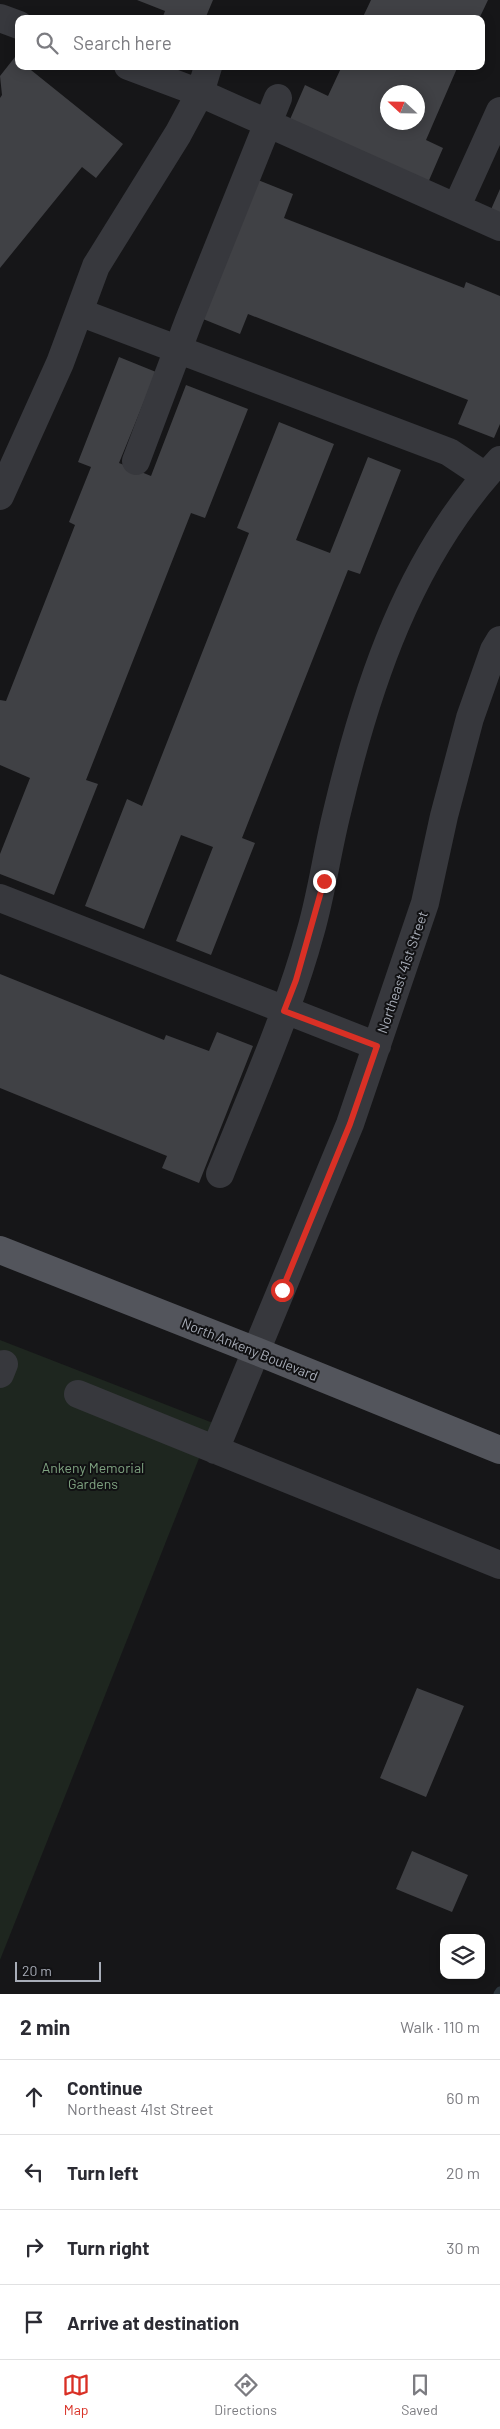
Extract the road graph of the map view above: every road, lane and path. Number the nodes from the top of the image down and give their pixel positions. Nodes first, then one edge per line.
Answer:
1 (0, 18) edge
2 (15, 24) edge
3 (139, 70) edge
4 (207, 70) edge
5 (200, 93) junction
6 (278, 98) dead end
7 (500, 111) edge
8 (267, 123) junction
9 (456, 206) junction
10 (500, 227) edge
11 (80, 312) junction
12 (180, 348) junction
13 (136, 461) dead end
14 (492, 468) edge
15 (0, 496) edge
16 (500, 640) edge
17 (0, 898) edge
18 (284, 1011) junction
19 (377, 1046) junction
20 (220, 1174) dead end
21 (0, 1250) edge
22 (256, 1351) junction
23 (78, 1394) dead end
24 (215, 1450) junction
25 (500, 1450) edge
26 (500, 1565) edge

1 - 2 street
3 - 5 street
4 - 5 street
5 - 8 street
5 - 11 street
6 - 8 street
7 - 9 street
8 - 9 street
8 - 12 street
9 - 10 street
11 - 12 street
11 - 15 street
12 - 13 street
12 - 14 street
14 - 18 street
16 - 19 street, Northeast 41st Street
17 - 18 street
18 - 19 street
18 - 20 street
19 - 22 street, Northeast 41st Street
21 - 22 main road, North Ankeny Boulevard
22 - 24 street, Northeast 41st Street
22 - 25 main road, North Ankeny Boulevard
23 - 24 street
24 - 26 street

